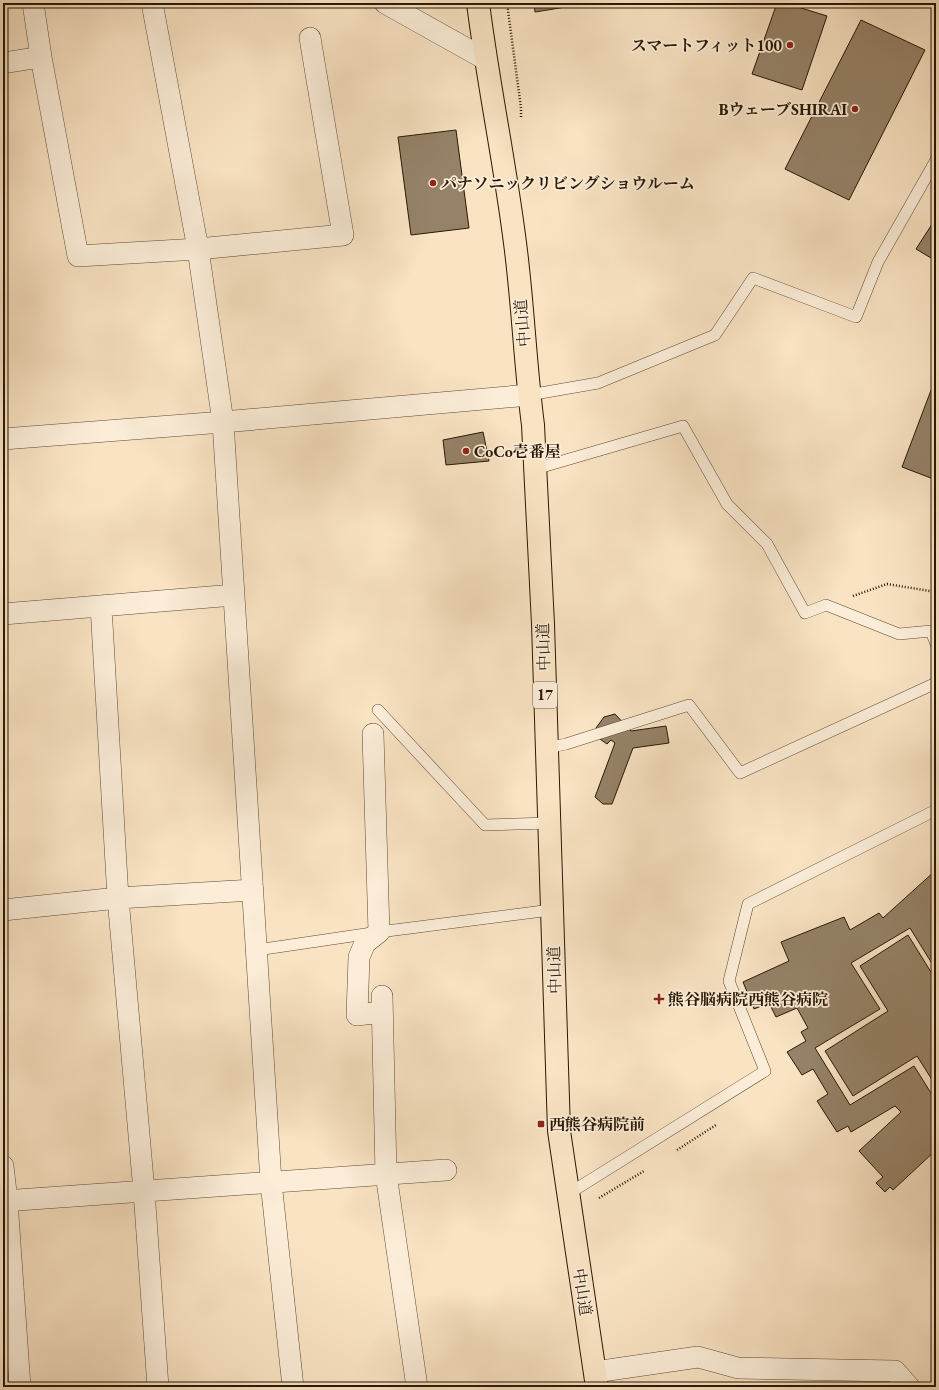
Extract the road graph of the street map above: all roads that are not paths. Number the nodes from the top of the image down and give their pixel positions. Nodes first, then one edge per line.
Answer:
1 (32, 3) edge
2 (152, 3) edge
3 (385, 3) edge
4 (478, 3) edge
5 (310, 38) dead end
6 (40, 57) junction
7 (485, 59) junction
8 (3, 63) edge
9 (936, 160) edge
10 (198, 249) junction
11 (529, 395) junction
12 (223, 422) junction
13 (3, 439) edge
14 (535, 469) junction
15 (234, 595) junction
16 (100, 606) junction
17 (3, 614) edge
18 (936, 644) edge
19 (936, 683) edge
20 (378, 710) dead end
21 (373, 734) dead end
22 (547, 748) junction
23 (936, 810) edge
24 (549, 823) junction
25 (253, 890) junction
26 (118, 898) junction
27 (3, 910) edge
28 (551, 910) junction
29 (379, 932) junction
30 (256, 950) junction
31 (3, 1166) edge
32 (446, 1170) dead end
33 (386, 1174) junction
34 (271, 1182) junction
35 (144, 1191) junction
36 (568, 1194) junction
37 (5, 1201) edge
38 (596, 1379) edge
39 (20, 1387) edge
40 (158, 1387) edge
41 (293, 1387) edge
42 (417, 1387) edge
43 (909, 1387) edge

1 - 6 street
2 - 10 street
3 - 7 street
4 - 7 highway, 中山道 / 17
5 - 10 street
6 - 8 street
6 - 10 street
7 - 11 highway, 中山道 / 17
9 - 11 lane
10 - 12 street
11 - 12 street
11 - 14 highway, 中山道 / 17
12 - 13 street
12 - 15 street
14 - 18 lane
14 - 22 highway, 中山道 / 17
15 - 16 street
15 - 25 street
16 - 17 street
16 - 26 street
19 - 22 lane
20 - 24 lane
21 - 29 street
22 - 24 highway, 中山道 / 17
23 - 36 lane
24 - 28 highway, 中山道 / 17
25 - 26 street
25 - 30 street
26 - 27 street
26 - 35 street
28 - 29 lane
28 - 36 highway, 中山道 / 17
29 - 30 lane
29 - 33 street
30 - 34 street
31 - 37 street
32 - 33 street
33 - 34 street
33 - 42 street
34 - 35 street
34 - 41 street
35 - 37 street
35 - 40 street
36 - 38 highway, 中山道 / 17
37 - 39 street
38 - 43 street

